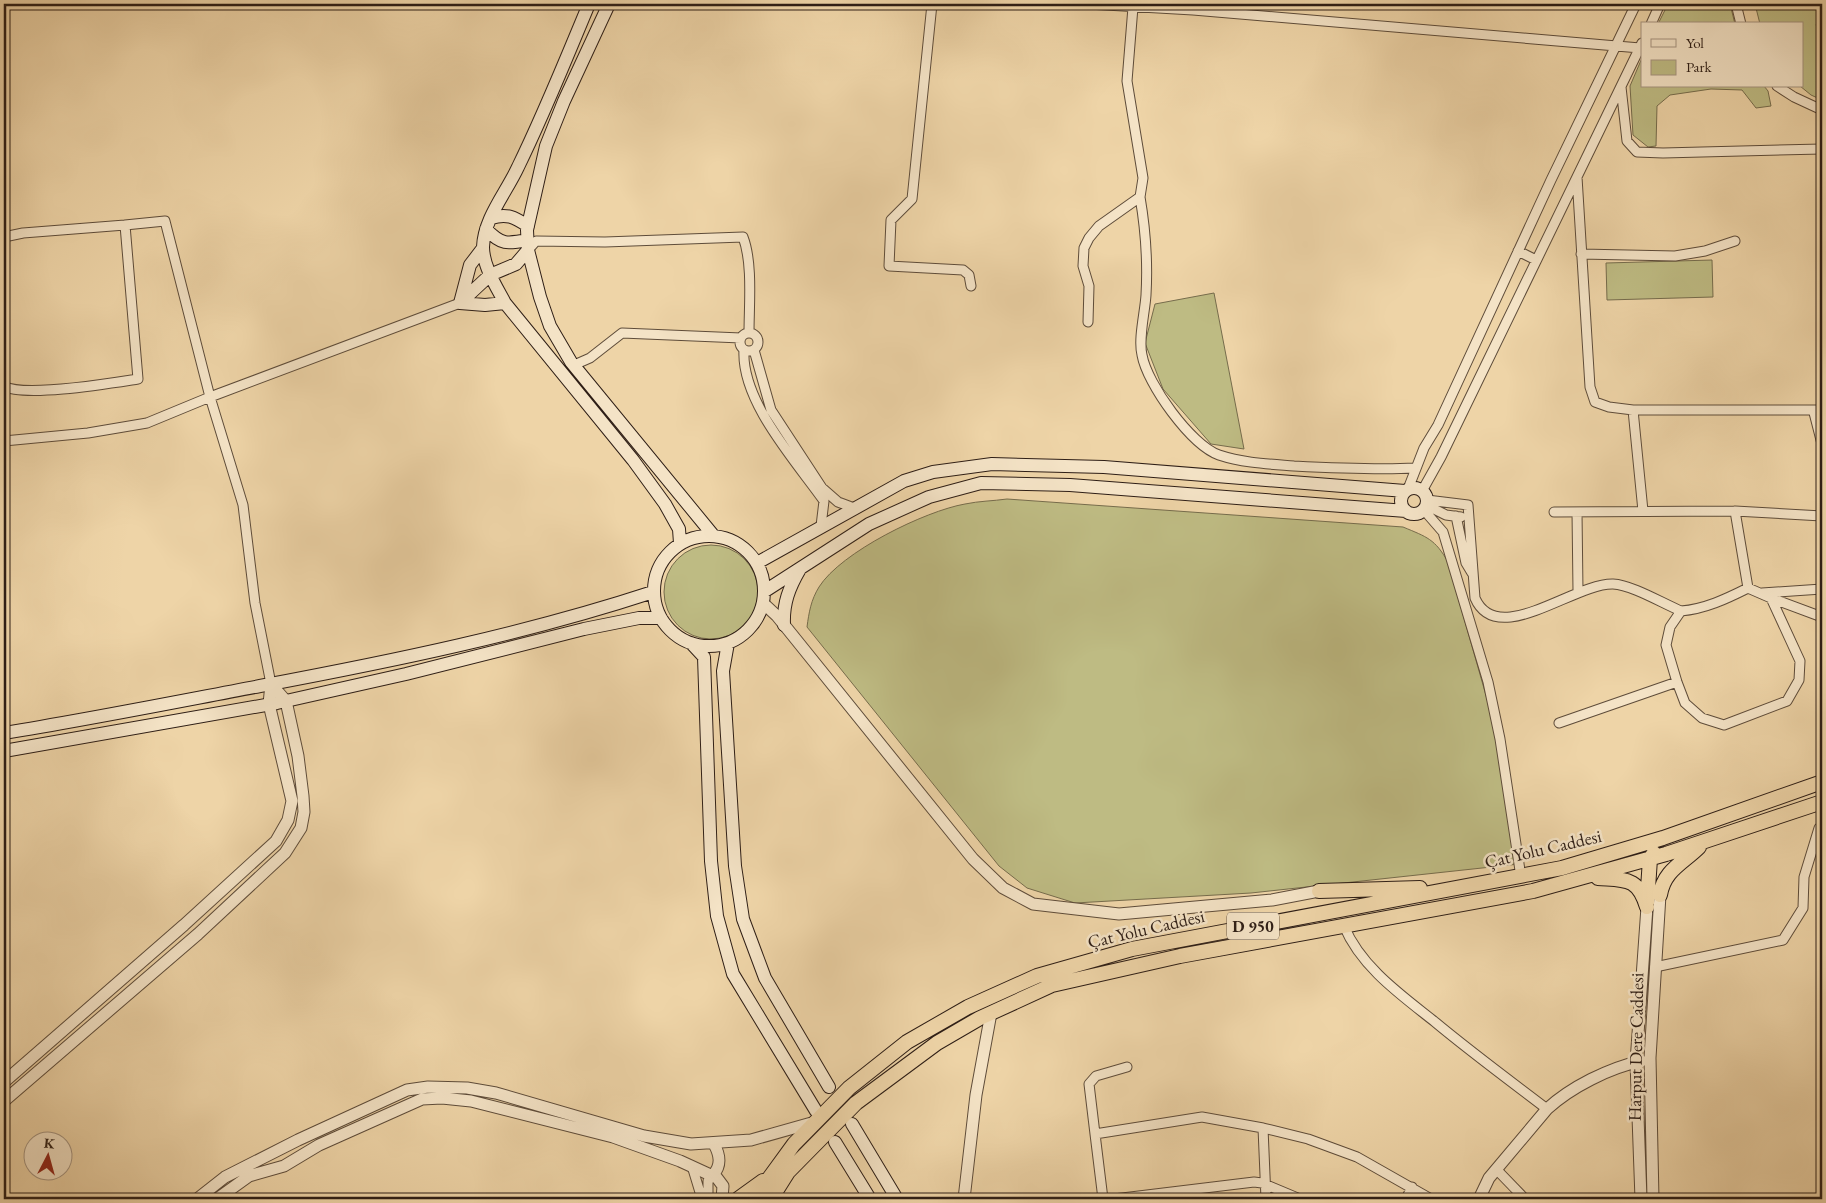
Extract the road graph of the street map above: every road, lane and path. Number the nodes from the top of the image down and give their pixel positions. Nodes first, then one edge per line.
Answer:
1 (589, 4) edge
2 (610, 4) edge
3 (932, 4) edge
4 (1088, 4) edge
5 (1098, 4) edge
6 (1636, 4) edge
7 (1660, 4) edge
8 (1736, 4) edge
9 (1133, 7) junction
10 (1652, 22) edge
11 (1740, 22) edge
12 (1641, 46) edge
13 (1617, 47) junction
14 (1621, 85) junction
15 (1780, 88) edge
16 (1822, 110) edge
17 (1822, 149) edge
18 (1576, 176) junction
19 (1140, 197) junction
20 (125, 224) junction
21 (488, 224) junction
22 (528, 226) junction
23 (4, 238) edge
24 (1734, 241) dead end
25 (531, 244) junction
26 (483, 248) junction
27 (1518, 252) junction
28 (1581, 254) junction
29 (1536, 260) junction
30 (490, 275) junction
31 (971, 286) dead end
32 (505, 302) junction
33 (460, 303) junction
34 (1088, 322) dead end
35 (745, 336) junction
36 (749, 350) junction
37 (574, 365) junction
38 (1459, 378) junction
39 (1476, 384) junction
40 (4, 386) edge
41 (210, 397) junction
42 (1633, 410) junction
43 (1822, 410) edge
44 (1812, 411) junction
45 (4, 441) edge
46 (1822, 450) edge
47 (1415, 468) junction
48 (1407, 490) junction
49 (1425, 501) junction
50 (854, 508) junction
51 (1406, 511) junction
52 (1643, 511) junction
53 (1735, 511) junction
54 (1554, 512) dead end
55 (1576, 512) junction
56 (1456, 516) junction
57 (1822, 516) edge
58 (1469, 518) junction
59 (821, 526) junction
60 (712, 535) junction
61 (680, 543) junction
62 (757, 563) junction
63 (801, 568) junction
64 (1473, 576) junction
65 (1748, 588) junction
66 (1822, 589) edge
67 (1578, 591) junction
68 (653, 592) junction
69 (1761, 593) junction
70 (764, 597) junction
71 (1771, 598) junction
72 (1680, 611) junction
73 (1822, 617) edge
74 (661, 618) junction
75 (784, 625) junction
76 (691, 643) junction
77 (728, 643) junction
78 (1676, 682) junction
79 (272, 684) junction
80 (286, 701) junction
81 (269, 704) junction
82 (1559, 723) dead end
83 (4, 733) edge
84 (4, 751) edge
85 (1822, 782) edge
86 (1822, 802) edge
87 (1822, 826) edge
88 (1664, 838) junction
89 (1706, 841) junction
90 (1650, 859) junction
91 (1521, 877) junction
92 (1583, 878) junction
93 (1458, 886) junction
94 (1320, 892) joint
95 (1660, 895) joint
96 (1646, 907) junction
97 (1344, 926) junction
98 (1655, 967) junction
99 (991, 1013) junction
100 (1650, 1058) junction
101 (1636, 1062) junction
102 (1127, 1067) dead end
103 (4, 1082) edge
104 (829, 1087) dead end
105 (4, 1101) edge
106 (1547, 1109) junction
107 (816, 1117) junction
108 (852, 1124) dead end
109 (1263, 1128) junction
110 (1095, 1134) junction
111 (835, 1142) dead end
112 (709, 1144) junction
113 (285, 1146) junction
114 (273, 1153) junction
115 (798, 1162) junction
116 (291, 1163) junction
117 (692, 1166) junction
118 (278, 1167) junction
119 (1497, 1170) junction
120 (713, 1175) junction
121 (770, 1176) junction
122 (1266, 1184) junction
123 (1412, 1187) junction
124 (197, 1199) edge
125 (217, 1199) edge
126 (702, 1199) edge
127 (708, 1199) edge
128 (722, 1199) edge
129 (738, 1199) edge
130 (754, 1199) edge
131 (771, 1199) edge
132 (780, 1199) edge
133 (870, 1199) edge
134 (897, 1199) edge
135 (964, 1199) edge
136 (1103, 1199) edge
137 (1114, 1199) edge
138 (1266, 1199) edge
139 (1300, 1199) edge
140 (1406, 1199) edge
141 (1431, 1199) edge
142 (1479, 1199) edge
143 (1525, 1199) edge
144 (1641, 1199) edge
145 (1653, 1199) edge

1 - 21 main road
2 - 22 main road
3 - 31 street
4 - 5 street
5 - 9 street
6 - 13 street
7 - 10 street
8 - 11 street
9 - 13 street
9 - 19 street
12 - 13 street
12 - 14 street
13 - 27 street
14 - 17 street
14 - 18 street
15 - 16 street
18 - 28 street
18 - 29 street
19 - 34 street
19 - 47 street
20 - 23 street
20 - 40 street
20 - 41 street
21 - 22 main road
21 - 25 main road
21 - 26 main road
22 - 25 main road
24 - 28 street
25 - 30 main road
25 - 35 street
25 - 37 main road
26 - 30 main road
26 - 33 main road
27 - 29 street
27 - 38 street
28 - 42 street
29 - 39 street
30 - 32 main road
30 - 33 main road
32 - 33 main road
32 - 61 main road
33 - 41 street
35 - 36 street
35 - 36 street
35 - 37 street
36 - 50 street
36 - 59 street
37 - 60 main road
38 - 39 street
38 - 47 street
39 - 49 street
41 - 45 street
41 - 79 street
42 - 44 street
42 - 52 street
43 - 44 street
44 - 46 street
47 - 48 street
48 - 49 main road
48 - 50 main road
48 - 51 main road
49 - 51 main road
49 - 56 street
49 - 58 street
49 - 91 street
50 - 59 main road
51 - 63 main road
52 - 53 street
52 - 55 street
53 - 57 street
53 - 65 street
54 - 55 street
55 - 67 street
56 - 58 street
56 - 64 street
58 - 64 street
59 - 62 main road
60 - 61 main road
60 - 62 main road
61 - 68 main road
62 - 70 main road
63 - 70 main road
63 - 75 main road
64 - 67 street
65 - 69 street
65 - 72 street
66 - 69 street
67 - 72 street
68 - 74 main road
68 - 79 main road
69 - 71 street
70 - 75 street
70 - 77 main road
71 - 73 street
71 - 78 street
72 - 78 street
74 - 76 main road
74 - 80 main road
75 - 94 street
76 - 77 main road
76 - 107 main road
77 - 104 main road
78 - 82 street
79 - 80 street
79 - 81 street
79 - 83 main road
80 - 81 main road
80 - 105 street
81 - 84 main road
81 - 103 street
85 - 88 highway, Çat Yolu Caddesi / D 950
86 - 89 highway, Çat Yolu Caddesi / D 950
87 - 98 street
88 - 90 highway
88 - 91 highway, Çat Yolu Caddesi / D 950
89 - 90 highway, Çat Yolu Caddesi / D 950
89 - 95 highway
90 - 92 highway, Çat Yolu Caddesi / D 950
90 - 96 highway
91 - 93 highway, Çat Yolu Caddesi / D 950
92 - 96 highway
92 - 97 highway, Çat Yolu Caddesi / D 950
93 - 94 highway
93 - 107 highway, Çat Yolu Caddesi / D 950
95 - 98 street, Harput Dere Caddesi
96 - 101 street, Harput Dere Caddesi
97 - 99 highway, Çat Yolu Caddesi / D 950
97 - 106 street
98 - 100 street, Harput Dere Caddesi
99 - 115 highway, Çat Yolu Caddesi / D 950
99 - 135 street
100 - 101 street
100 - 145 street, Harput Dere Caddesi
101 - 106 street
101 - 144 street, Harput Dere Caddesi
102 - 110 street
106 - 119 street
107 - 112 street
107 - 121 highway, Çat Yolu Caddesi / D 950
108 - 134 main road
109 - 110 street
109 - 122 street
109 - 123 street
110 - 136 street
111 - 133 main road
112 - 113 street
112 - 117 street
112 - 120 street
113 - 114 street
113 - 116 street
114 - 118 street
114 - 124 street
115 - 131 highway, Çat Yolu Caddesi / D 950
115 - 132 highway
116 - 117 street
116 - 118 street
117 - 120 street
117 - 126 street
118 - 125 street
119 - 142 street
119 - 143 street
120 - 127 street
120 - 128 street
121 - 129 highway
121 - 130 highway, Çat Yolu Caddesi / D 950
122 - 137 street
122 - 138 street
122 - 139 street
123 - 140 street
123 - 141 street

